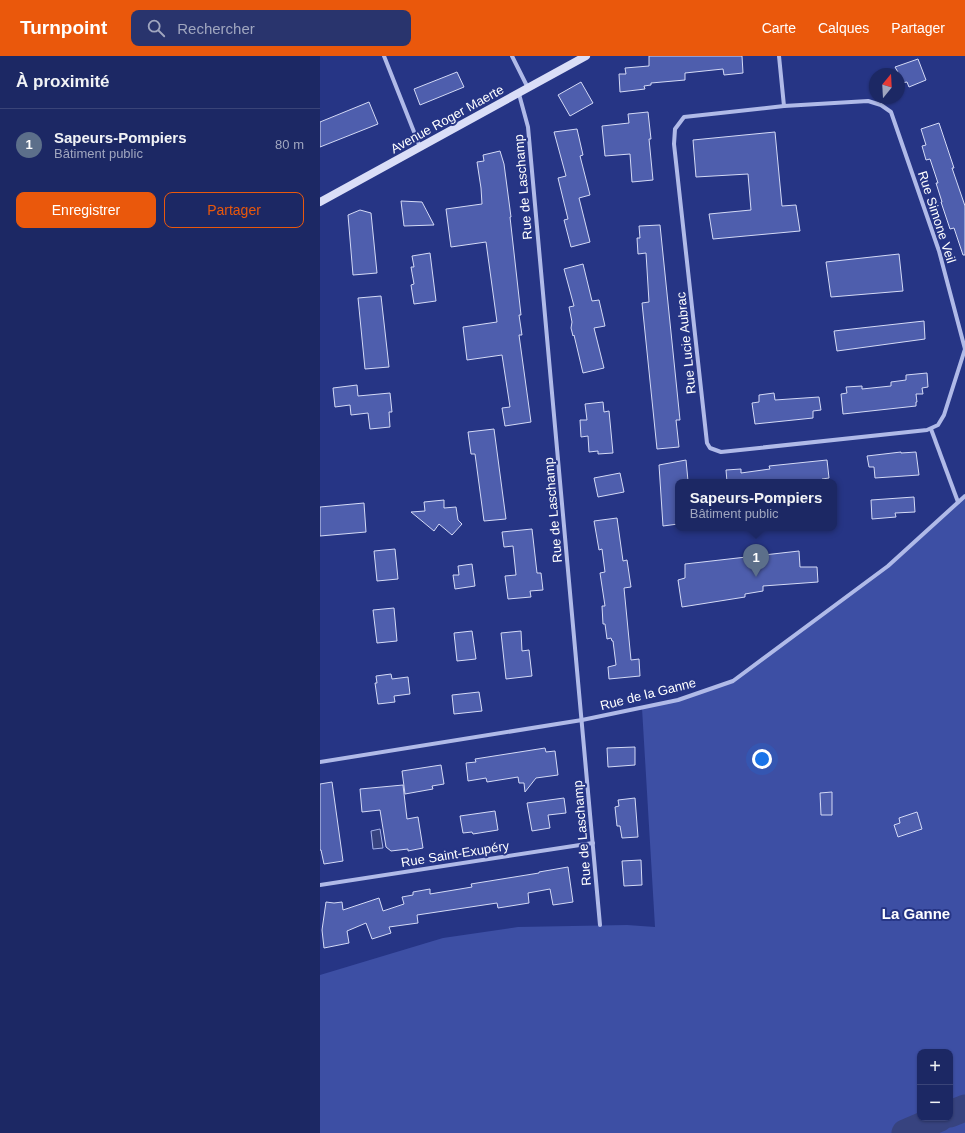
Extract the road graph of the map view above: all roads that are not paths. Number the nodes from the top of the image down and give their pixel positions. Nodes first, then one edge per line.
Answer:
1 (384, 56) edge
2 (512, 56) edge
3 (586, 56) edge
4 (780, 56) edge
5 (528, 88) junction
6 (519, 94) junction
7 (784, 106) junction
8 (420, 147) junction
9 (320, 202) edge
10 (931, 429) junction
11 (965, 496) edge
12 (958, 502) junction
13 (582, 720) junction
14 (320, 762) edge
15 (593, 843) junction
16 (320, 885) edge
17 (600, 925) dead end

1 - 8 street
2 - 5 street
3 - 5 main road, Avenue Roger Maerte
4 - 7 street
5 - 6 main road, Avenue Roger Maerte
6 - 8 main road, Avenue Roger Maerte
6 - 13 street, Rue de Laschamp
7 - 10 street, Rue Simone Veil
7 - 10 street, Rue Lucie Aubrac
8 - 9 main road, Avenue Roger Maerte
10 - 12 street
11 - 12 street, Rue de la Ganne
12 - 13 street, Rue de la Ganne
13 - 14 street, Rue de la Ganne
13 - 15 street, Rue de Laschamp
15 - 16 street, Rue Saint-Exupéry
15 - 17 street, Rue de Laschamp

